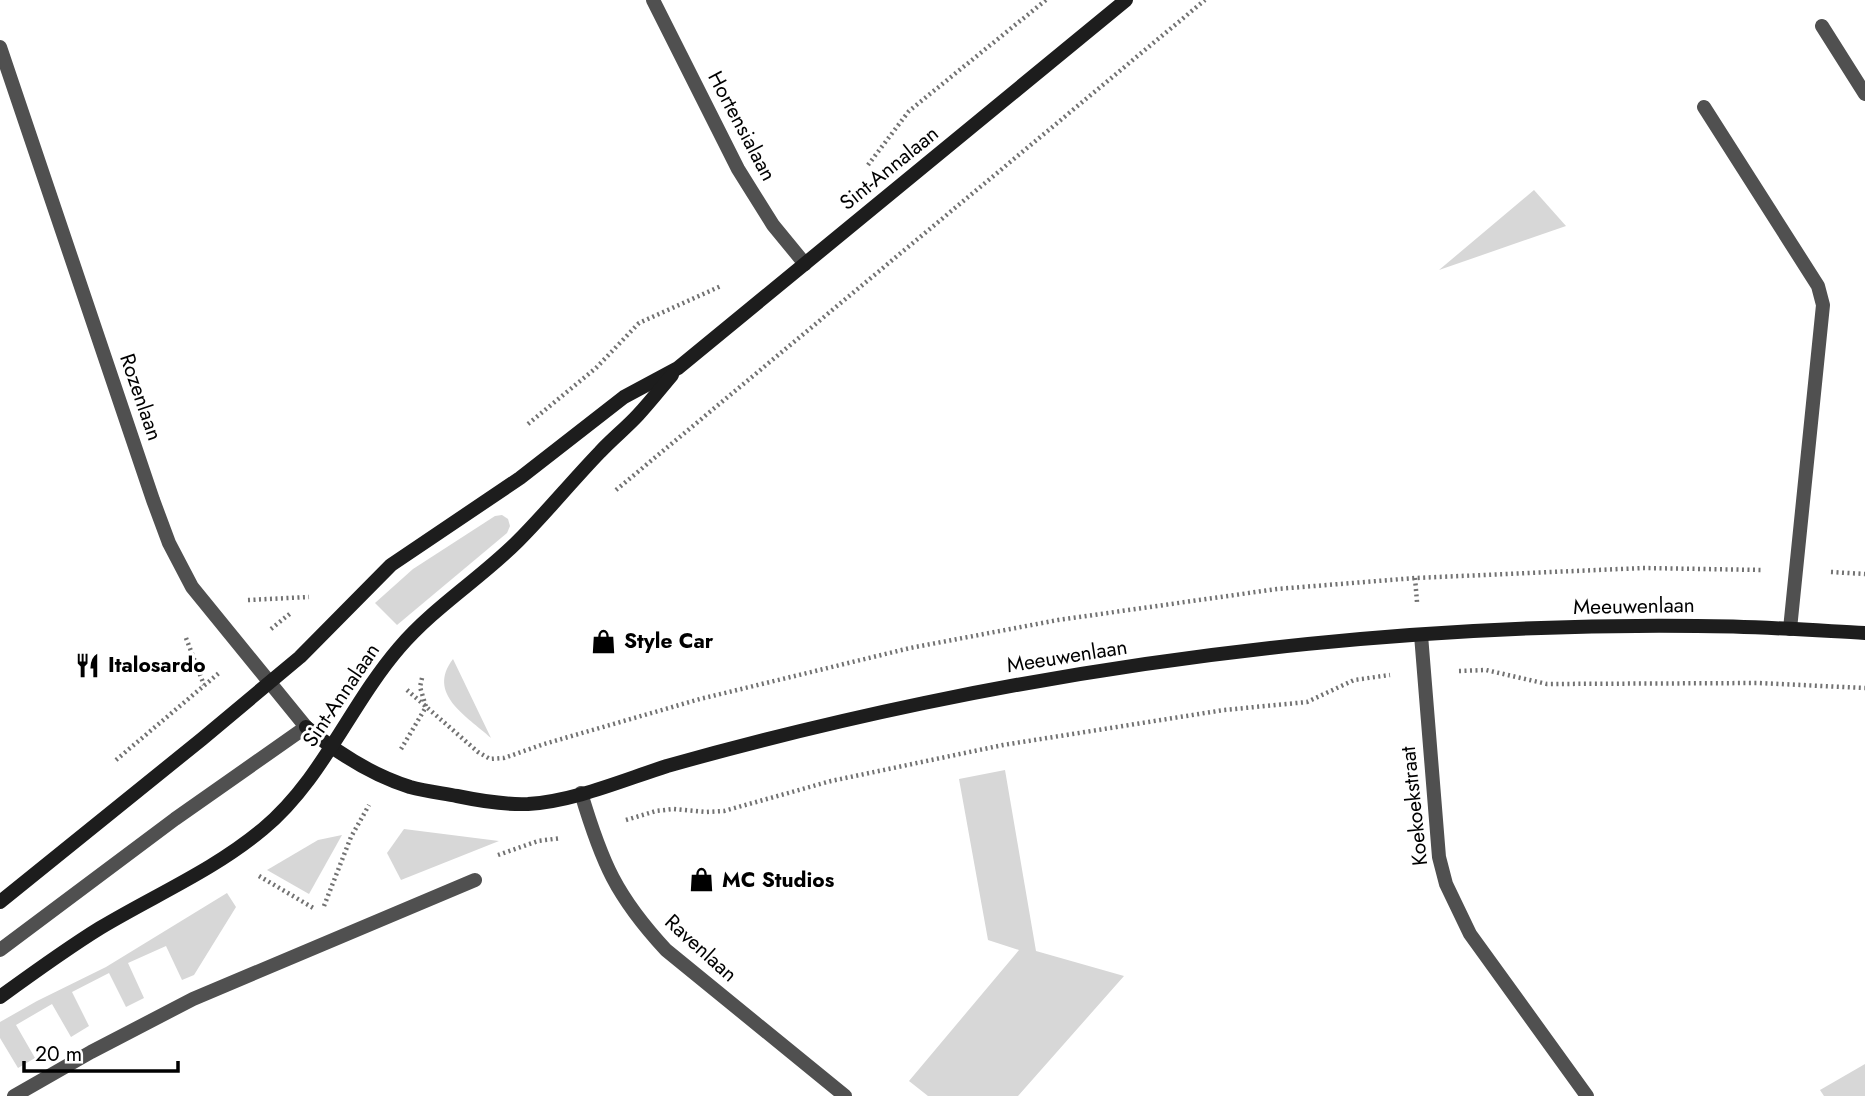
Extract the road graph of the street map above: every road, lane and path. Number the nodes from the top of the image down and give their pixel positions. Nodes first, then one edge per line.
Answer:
1 (653, 0) edge
2 (1126, 0) edge
3 (1205, 0) edge
4 (1822, 26) dead end
5 (0, 47) edge
6 (1865, 94) edge
7 (1704, 107) dead end
8 (805, 264) junction
9 (678, 368) junction
10 (611, 494) dead end
11 (1790, 629) junction
12 (1865, 633) edge
13 (1421, 635) junction
14 (1423, 672) junction
15 (422, 676) dead end
16 (269, 683) junction
17 (1865, 688) edge
18 (306, 727) junction
19 (331, 747) junction
20 (385, 777) junction
21 (581, 793) junction
22 (592, 831) junction
23 (257, 875) dead end
24 (475, 880) joint
25 (0, 902) edge
26 (0, 950) edge
27 (0, 997) edge
28 (14, 1096) edge
29 (845, 1096) edge
30 (1587, 1096) edge

1 - 8 street, Hortensialaan
2 - 8 main road, Sint-Annalaan
3 - 10 path
4 - 6 street
5 - 16 street, Rozenlaan
7 - 11 street
8 - 9 main road, Sint-Annalaan
9 - 16 main road, Sint-Annalaan
9 - 19 main road, Sint-Annalaan
11 - 12 main road, Meeuwenlaan
11 - 13 main road, Meeuwenlaan
13 - 14 street, Koekoekstraat
13 - 21 main road, Meeuwenlaan
14 - 17 path
14 - 22 path
14 - 30 street, Koekoekstraat
15 - 20 path
16 - 18 street, Rozenlaan
16 - 25 main road, Sint-Annalaan
18 - 19 main road, Meeuwenlaan
18 - 26 street, Sint-Annalaan
19 - 20 main road, Meeuwenlaan
19 - 27 main road, Sint-Annalaan
20 - 21 main road, Meeuwenlaan
20 - 23 path
21 - 22 street, Ravenlaan
22 - 24 path
22 - 29 street, Ravenlaan
24 - 28 street

